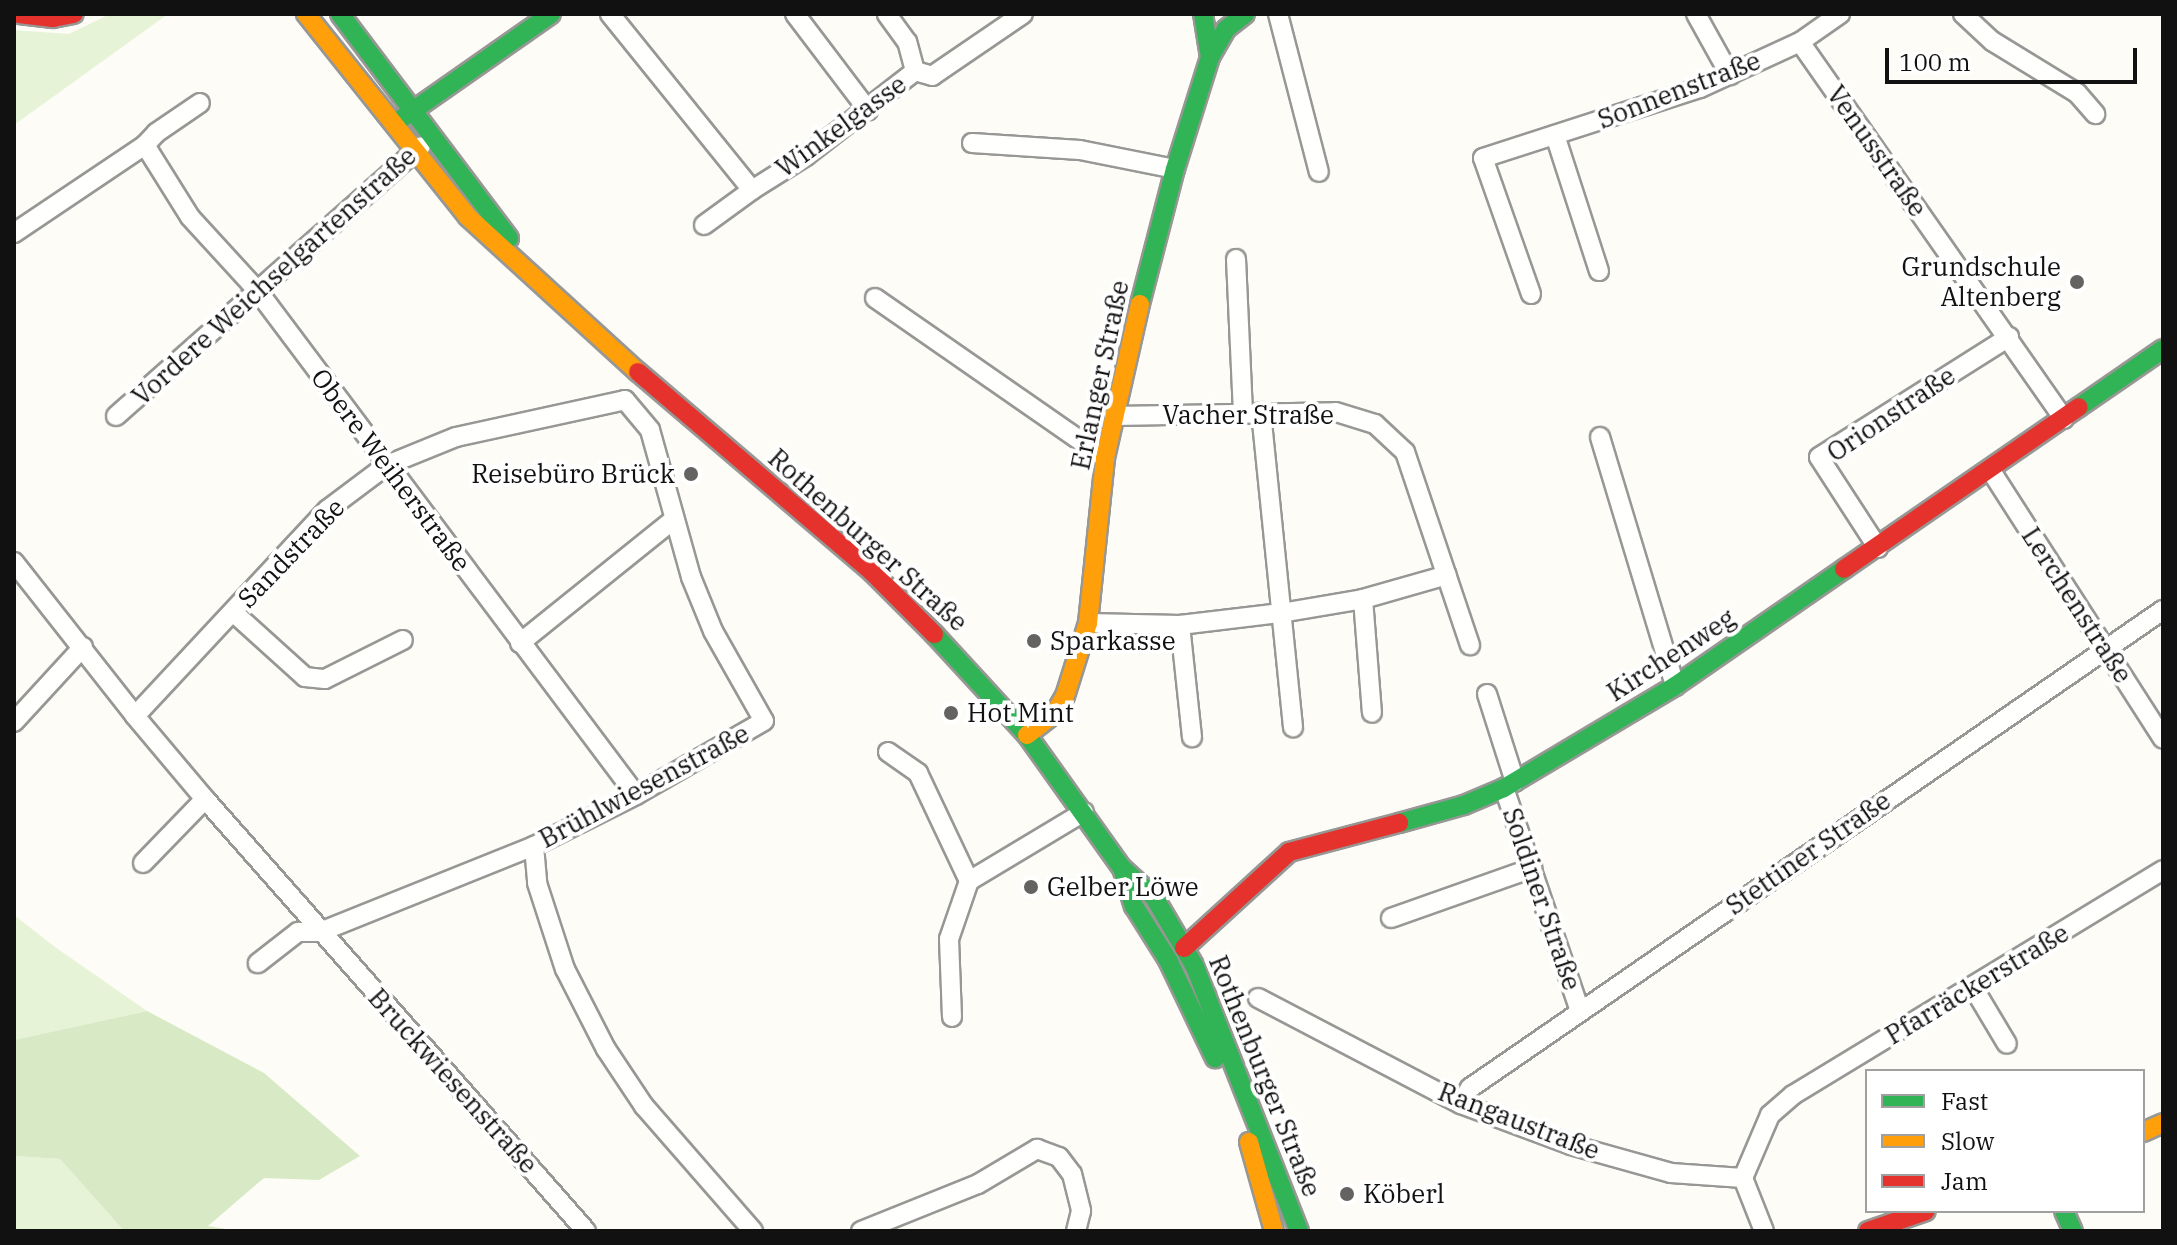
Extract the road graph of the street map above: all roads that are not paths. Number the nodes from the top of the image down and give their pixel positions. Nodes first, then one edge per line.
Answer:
1 (19, 14) edge
2 (74, 14) edge
3 (306, 14) edge
4 (340, 14) edge
5 (551, 14) edge
6 (610, 14) edge
7 (795, 14) edge
8 (887, 14) edge
9 (1023, 14) edge
10 (1203, 14) edge
11 (1245, 14) edge
12 (1278, 14) edge
13 (1696, 14) edge
14 (1840, 14) edge
15 (1963, 14) edge
16 (1800, 42) junction
17 (1210, 57) junction
18 (915, 71) junction
19 (1730, 75) junction
20 (200, 103) dead end
21 (413, 110) junction
22 (868, 110) junction
23 (2095, 114) dead end
24 (392, 126) junction
25 (1555, 135) junction
26 (432, 136) junction
27 (972, 143) dead end
28 (145, 145) junction
29 (413, 152) junction
30 (1175, 169) junction
31 (1319, 172) dead end
32 (752, 190) junction
33 (704, 225) dead end
34 (14, 233) edge
35 (1236, 259) dead end
36 (1599, 271) dead end
37 (543, 284) junction
38 (257, 290) junction
39 (1531, 294) dead end
40 (875, 298) dead end
41 (2009, 337) junction
42 (2163, 349) edge
43 (1252, 412) junction
44 (116, 416) dead end
45 (1114, 416) junction
46 (2064, 419) junction
47 (650, 430) joint
48 (1600, 437) dead end
49 (1105, 458) junction
50 (387, 465) junction
51 (1991, 471) junction
52 (673, 520) junction
53 (1878, 548) junction
54 (14, 562) edge
55 (1447, 575) junction
56 (1363, 599) junction
57 (2163, 610) edge
58 (233, 612) junction
59 (1281, 613) junction
60 (1088, 623) junction
61 (1180, 625) junction
62 (403, 640) dead end
63 (520, 643) junction
64 (1470, 645) dead end
65 (83, 647) junction
66 (2105, 649) junction
67 (1675, 686) junction
68 (1487, 694) dead end
69 (1372, 713) dead end
70 (135, 716) junction
71 (14, 722) edge
72 (1293, 727) dead end
73 (1027, 735) junction
74 (1192, 737) dead end
75 (2163, 739) edge
76 (888, 752) dead end
77 (1509, 785) junction
78 (636, 795) junction
79 (205, 799) junction
80 (1084, 812) junction
81 (534, 846) junction
82 (143, 863) dead end
83 (1122, 868) junction
84 (1532, 868) junction
85 (2163, 870) edge
86 (969, 881) junction
87 (1391, 918) dead end
88 (320, 932) junction
89 (1184, 948) junction
90 (258, 963) dead end
91 (1973, 987) junction
92 (1258, 998) dead end
93 (1580, 1011) junction
94 (952, 1017) dead end
95 (2007, 1044) dead end
96 (1461, 1104) junction
97 (1743, 1178) junction
98 (1920, 1213) edge
99 (586, 1231) edge
100 (753, 1231) edge
101 (861, 1231) edge
102 (1076, 1231) edge
103 (1274, 1231) edge
104 (1299, 1231) edge
105 (1764, 1231) edge
106 (1868, 1231) edge

1 - 2 main road
3 - 24 main road, Rothenburger Straße
4 - 21 main road, Rothenburger Straße
5 - 21 main road
6 - 32 street, Winkelgasse
7 - 22 street
8 - 18 street, Winkelgasse
9 - 18 street
10 - 17 main road, Erlanger Straße
11 - 17 main road
12 - 31 street
13 - 19 street
14 - 16 street, Sonnenstraße
15 - 23 street
16 - 19 street, Sonnenstraße
16 - 41 street, Venusstraße
17 - 30 main road, Erlanger Straße
18 - 22 street, Winkelgasse
19 - 25 street, Sonnenstraße
20 - 28 street
21 - 24 main road
21 - 26 main road, Rothenburger Straße
22 - 32 street, Winkelgasse
24 - 29 main road, Rothenburger Straße
25 - 36 street
25 - 39 street, Sonnenstraße
26 - 29 street, Vordere Weichselgartenstraße
26 - 37 main road, Rothenburger Straße
27 - 30 street
28 - 34 street
28 - 38 street, Obere Weiherstraße
29 - 37 main road, Rothenburger Straße
29 - 38 street, Vordere Weichselgartenstraße
30 - 45 main road, Erlanger Straße
32 - 33 street, Winkelgasse
35 - 43 street
37 - 73 main road, Rothenburger Straße
38 - 44 street, Vordere Weichselgartenstraße
38 - 50 street, Obere Weiherstraße
40 - 49 street
41 - 46 street, Venusstraße
41 - 53 street, Orionstraße
42 - 46 main road, Kirchenweg
43 - 45 street, Vacher Straße
43 - 55 street, Vacher Straße
43 - 59 street
45 - 49 main road, Erlanger Straße
46 - 51 main road, Kirchenweg
47 - 50 street, Sandstraße
47 - 52 street, Brühlwiesenstraße
48 - 67 street
49 - 60 main road, Erlanger Straße
50 - 58 street, Sandstraße
50 - 63 street, Obere Weiherstraße
51 - 53 main road, Kirchenweg
51 - 66 street, Lerchenstraße
52 - 63 street
52 - 78 street, Brühlwiesenstraße
53 - 67 main road, Kirchenweg
54 - 65 street, Bruckwiesenstraße
55 - 56 street
55 - 64 street, Vacher Straße
56 - 59 street
56 - 69 street
57 - 66 street, Stettiner Straße
58 - 62 street
58 - 70 street, Sandstraße
59 - 61 street
59 - 72 street
60 - 61 street
60 - 73 main road, Erlanger Straße
61 - 74 street
63 - 78 street, Obere Weiherstraße
65 - 70 street, Bruckwiesenstraße
65 - 71 street
66 - 75 street, Lerchenstraße
66 - 93 street, Stettiner Straße
67 - 77 main road, Kirchenweg
68 - 77 street
70 - 79 street, Bruckwiesenstraße
73 - 80 main road, Rothenburger Straße
76 - 86 street
77 - 84 street, Soldiner Straße
77 - 89 main road, Kirchenweg
78 - 81 street, Brühlwiesenstraße
79 - 82 street
79 - 88 street, Bruckwiesenstraße
80 - 83 main road, Rothenburger Straße
80 - 86 street
81 - 88 street, Brühlwiesenstraße
81 - 100 street
83 - 89 main road, Rothenburger Straße
83 - 103 main road, Rothenburger Straße
84 - 87 street
84 - 93 street, Soldiner Straße
85 - 91 street, Pfarräckerstraße
86 - 94 street
88 - 90 street
88 - 99 street, Bruckwiesenstraße
89 - 104 main road, Rothenburger Straße
91 - 95 street
91 - 97 street, Pfarräckerstraße
92 - 96 street, Rangaustraße
93 - 96 street, Stettiner Straße
96 - 97 street, Rangaustraße
97 - 105 street
98 - 106 main road
101 - 102 street

